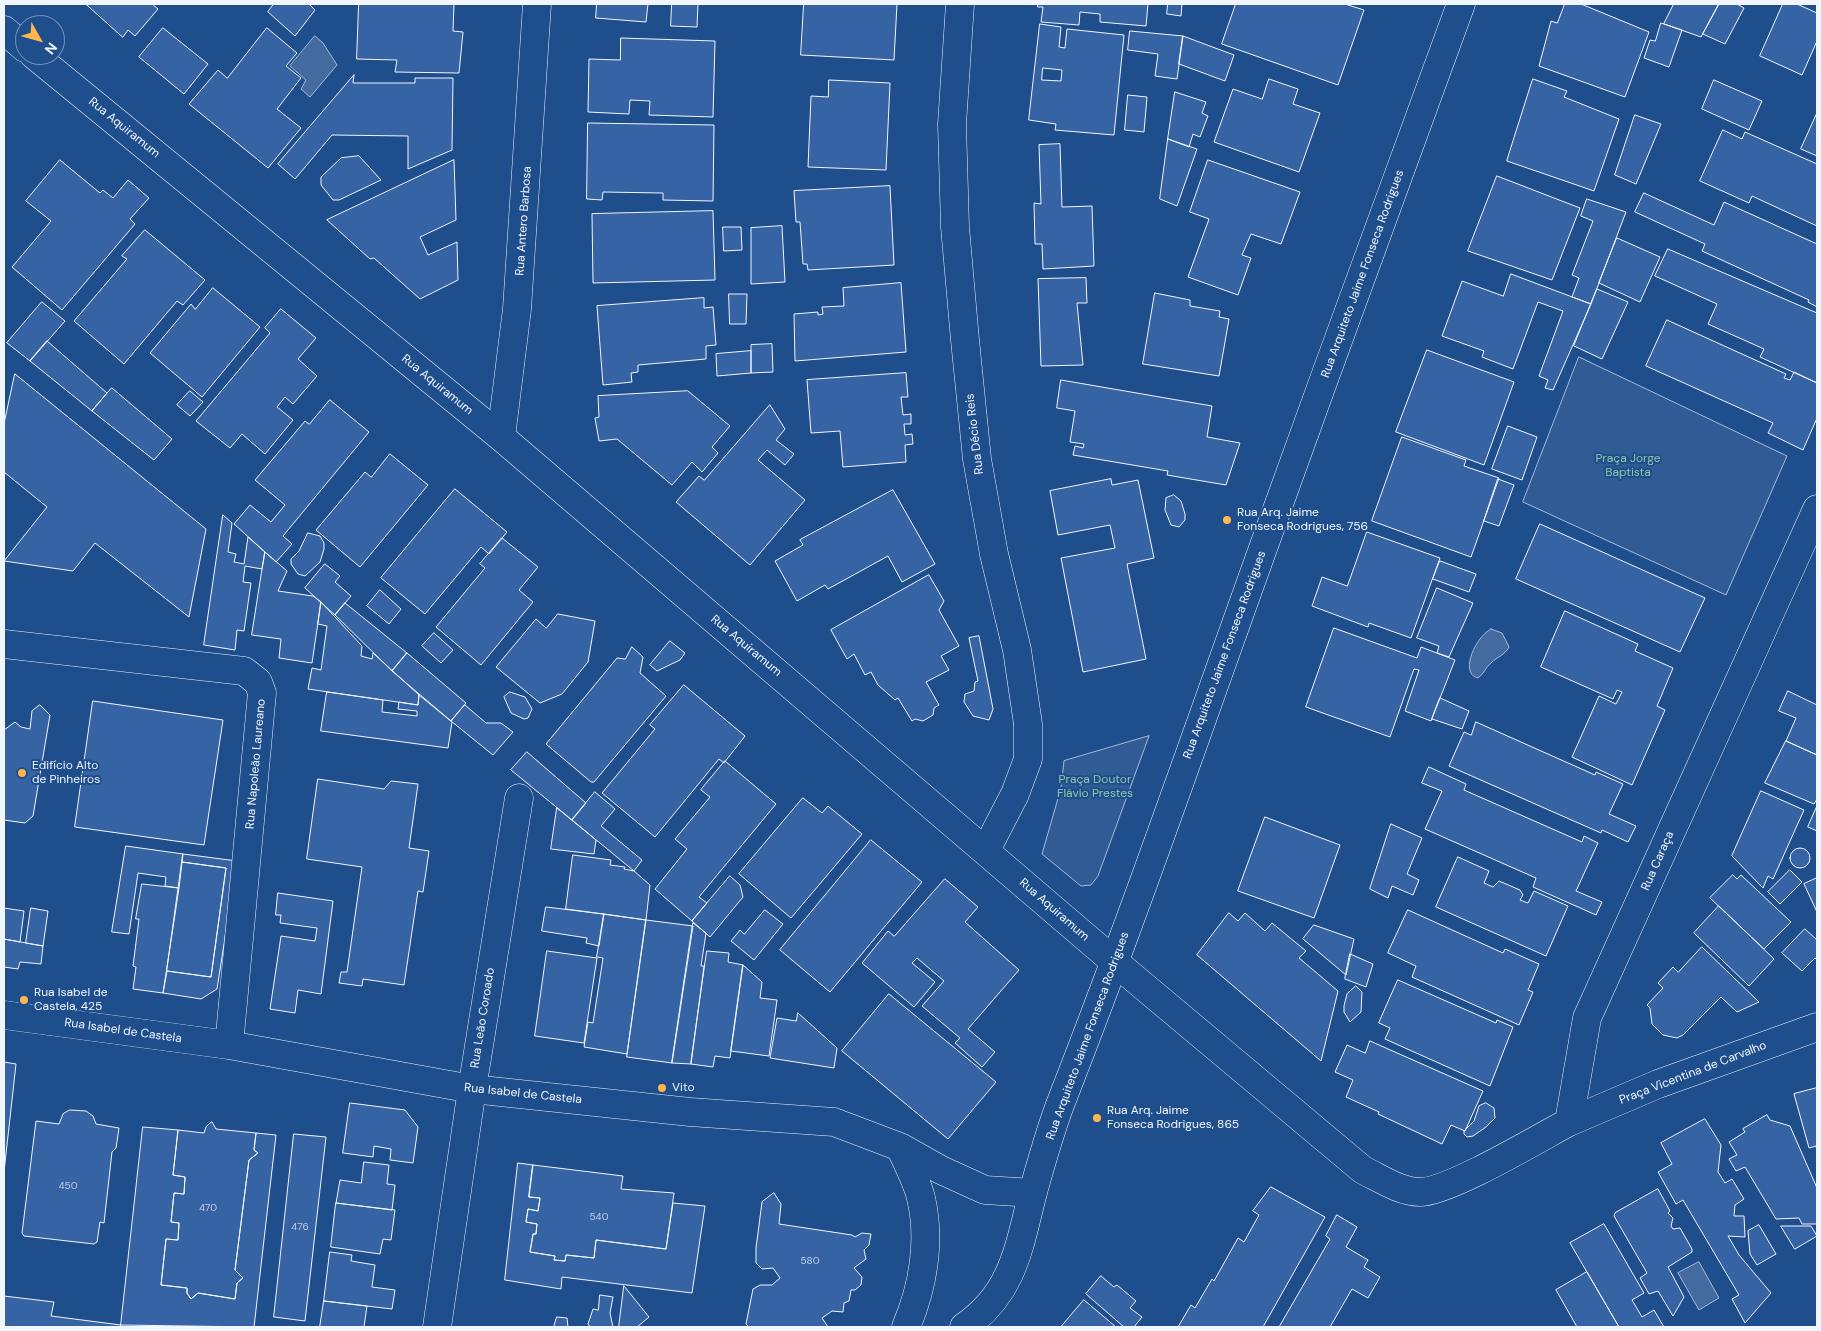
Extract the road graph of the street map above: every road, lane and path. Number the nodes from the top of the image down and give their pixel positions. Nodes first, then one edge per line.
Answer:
1 (538, 4) edge
2 (960, 4) edge
3 (1461, 4) edge
4 (4, 30) edge
5 (15, 39) edge
6 (46, 65) edge
7 (501, 437) junction
8 (1817, 509) edge
9 (4, 644) edge
10 (519, 798) dead end
11 (986, 850) junction
12 (1116, 963) junction
13 (4, 1016) edge
14 (1817, 1027) edge
15 (229, 1045) junction
16 (472, 1089) junction
17 (1569, 1122) junction
18 (900, 1147) junction
19 (1033, 1193) junction
20 (437, 1327) edge
21 (906, 1327) edge
22 (964, 1327) edge

1 - 7 street, Rua Antero Barbosa
2 - 11 street, Rua Décio Reis
3 - 12 street, Rua Arquiteto Jaime Fonseca Rodrigues
4 - 5 street
6 - 7 street, Rua Aquiramum
7 - 11 street, Rua Aquiramum
8 - 17 street, Rua Caraça
9 - 15 street, Rua Napoleão Laureano
10 - 16 street, Rua Leão Coroado
11 - 12 street, Rua Aquiramum
12 - 17 street, Rua Aquiramum
12 - 19 street, Rua Arquiteto Jaime Fonseca Rodrigues
13 - 15 street, Rua Isabel de Castela
14 - 17 street, Praça Vicentina de Carvalho
15 - 16 street, Rua Isabel de Castela
16 - 18 street, Rua Isabel de Castela
16 - 20 street, Rua Leão Coroado
18 - 19 street, Rua Isabel de Castela
18 - 21 street
19 - 22 street, Rua Arquiteto Jaime Fonseca Rodrigues

